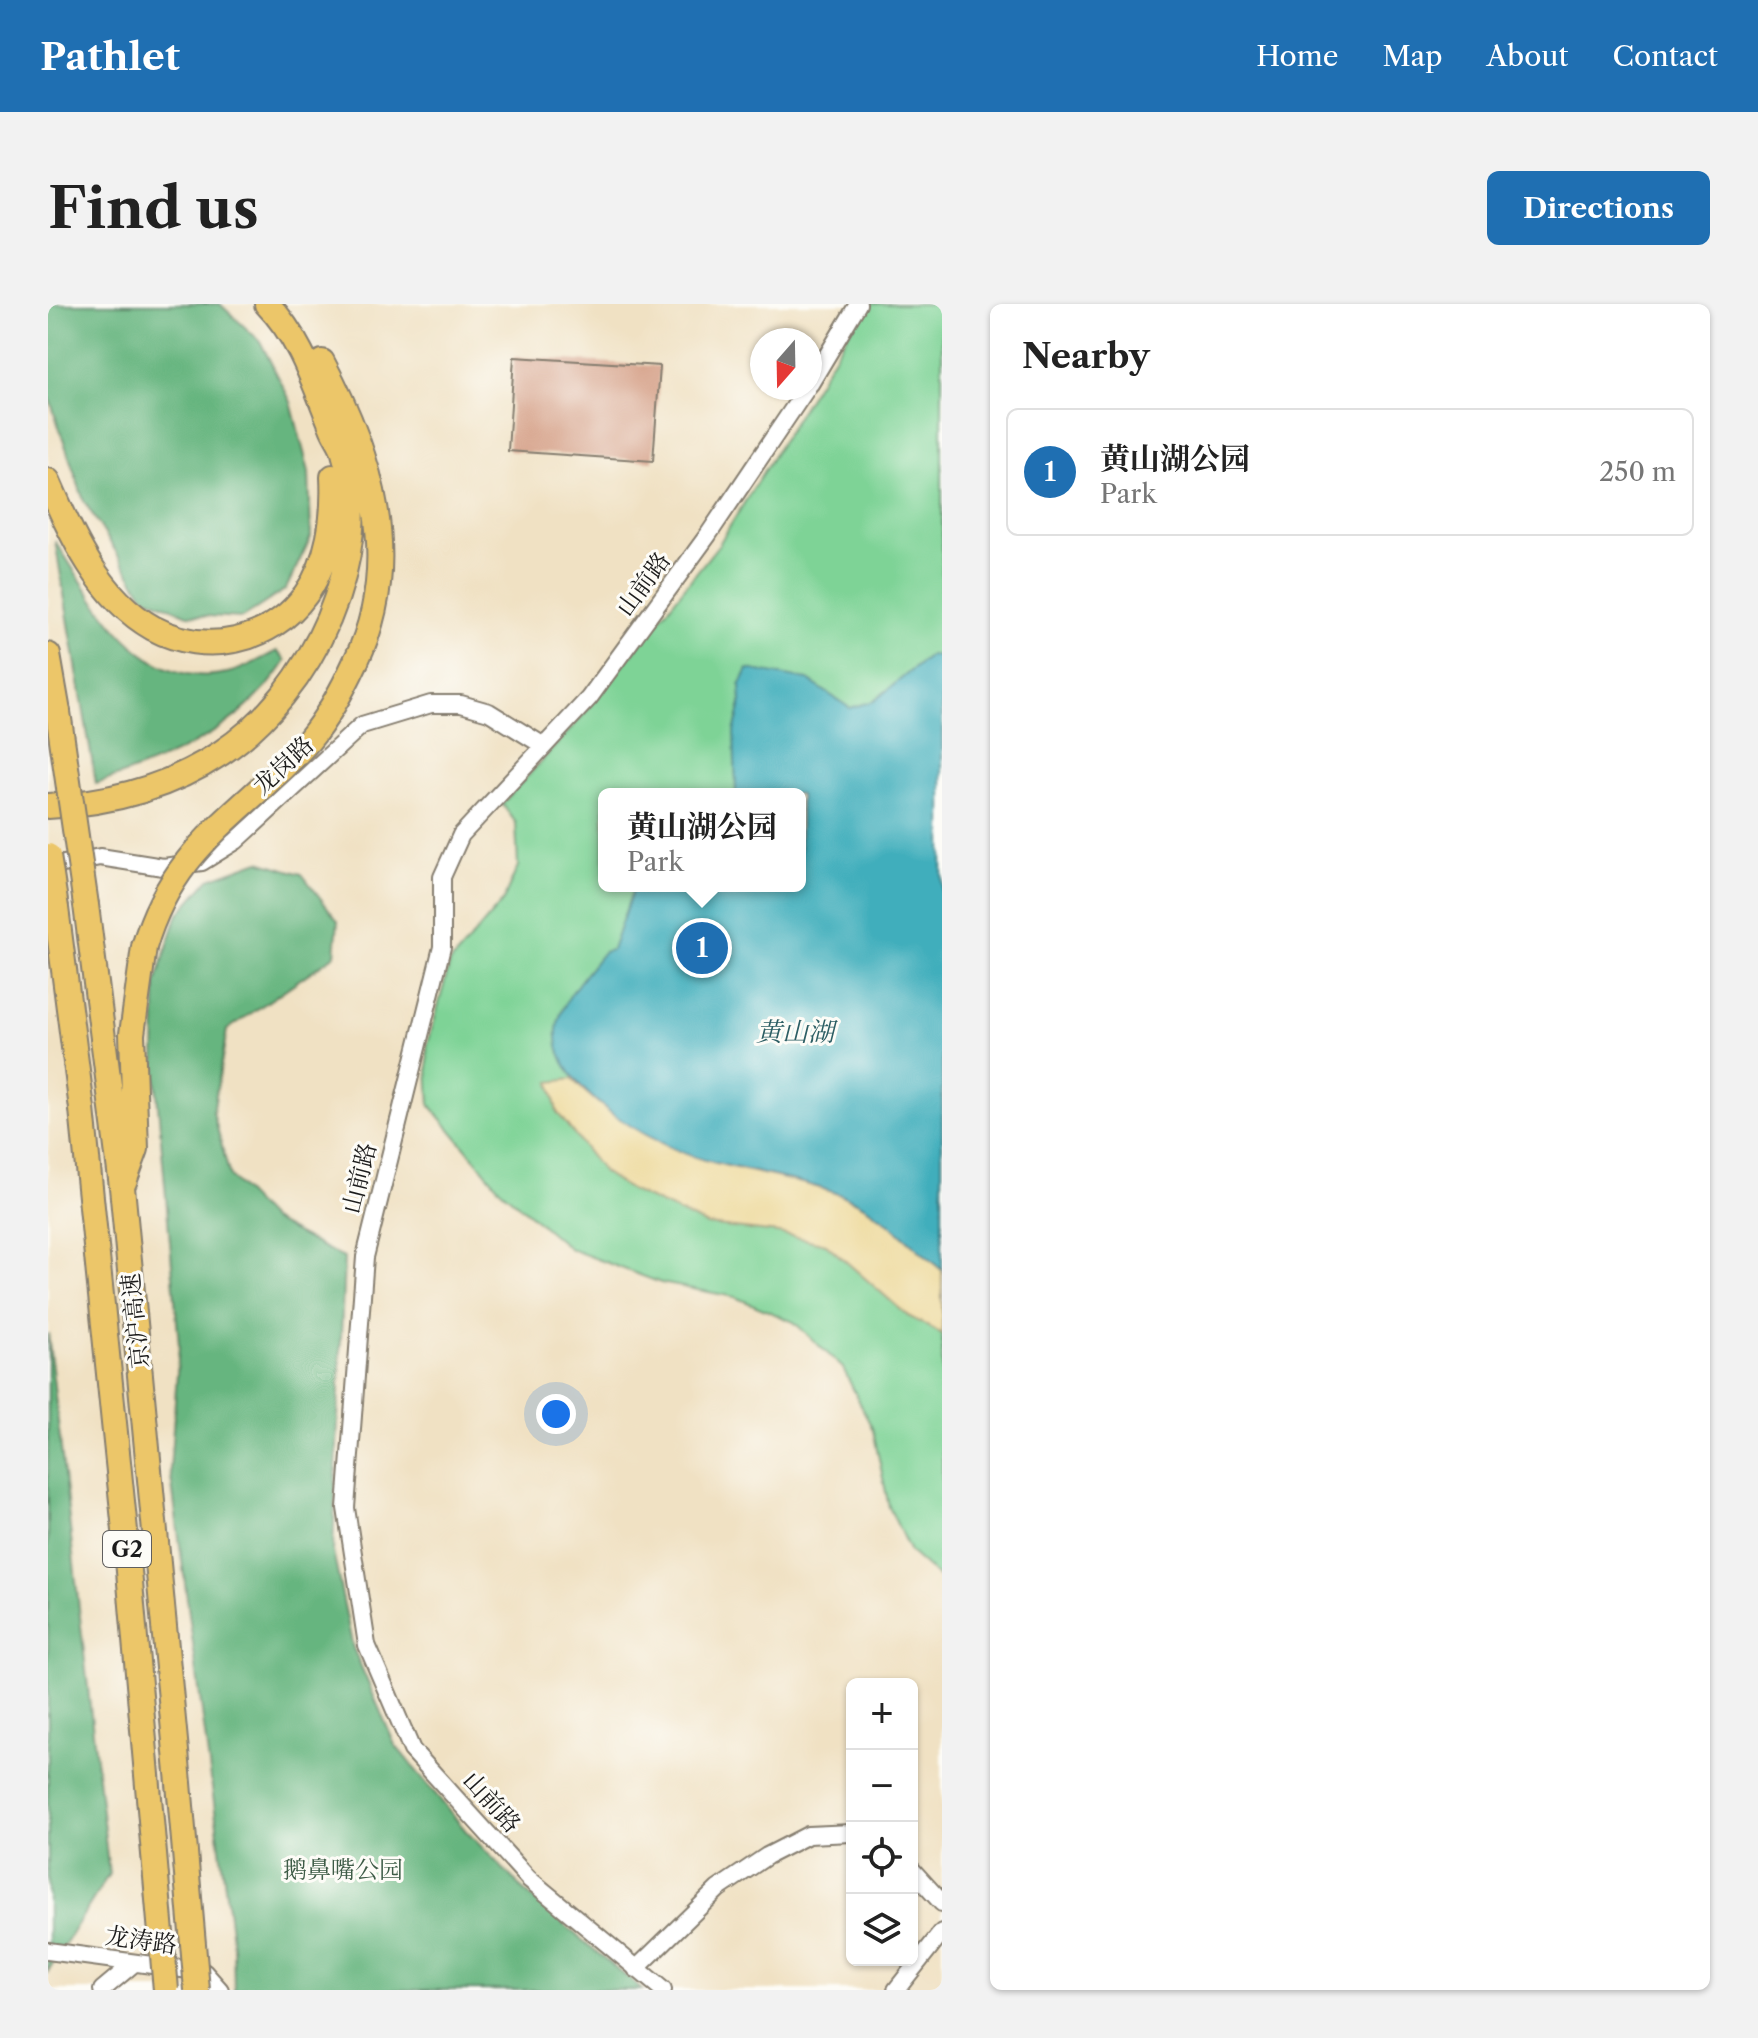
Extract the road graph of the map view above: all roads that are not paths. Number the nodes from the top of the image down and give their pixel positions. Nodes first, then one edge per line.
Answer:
1 (267, 304) edge
2 (285, 304) edge
3 (858, 304) edge
4 (822, 364) edge
5 (800, 400) edge
6 (341, 426) junction
7 (48, 481) edge
8 (331, 632) junction
9 (48, 655) edge
10 (544, 746) junction
11 (48, 806) edge
12 (48, 817) edge
13 (48, 856) edge
14 (48, 867) edge
15 (121, 1086) junction
16 (846, 1833) edge
17 (918, 1877) edge
18 (942, 1903) edge
19 (942, 1932) edge
20 (48, 1951) edge
21 (133, 1964) junction
22 (637, 1969) junction
23 (102, 1990) edge
24 (166, 1990) edge
25 (197, 1990) edge
26 (220, 1990) edge
27 (663, 1990) edge
28 (896, 1990) edge

1 - 6 highway
2 - 6 highway
3 - 4 street, 山前路
5 - 10 street, 山前路
6 - 7 highway
6 - 8 highway
6 - 15 highway, bridge
8 - 11 highway
8 - 12 highway
9 - 15 highway, bridge
10 - 14 street, 龙岗路
10 - 22 street, 山前路
13 - 24 highway, 京沪高速 / G2, bridge
15 - 25 highway, 京沪高速 / G2, bridge
16 - 22 street
17 - 18 street
19 - 28 street
20 - 21 street, 龙涛路
21 - 23 street
21 - 26 street, 龙涛路
22 - 27 street, 山前路

